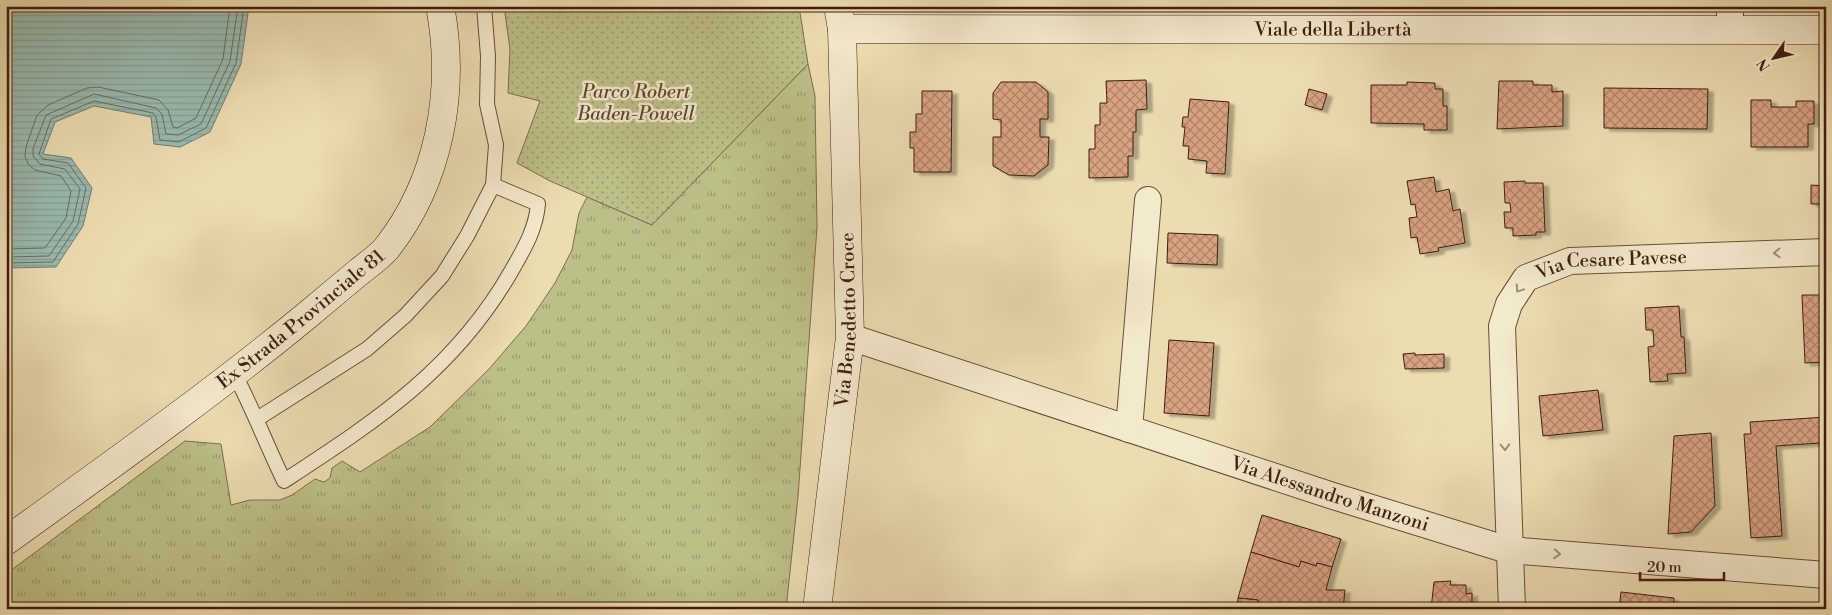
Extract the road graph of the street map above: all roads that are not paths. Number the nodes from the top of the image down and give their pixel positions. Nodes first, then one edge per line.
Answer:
1 (440, 6) edge
2 (484, 6) edge
3 (1730, 17) edge
4 (840, 18) edge
5 (1826, 30) edge
6 (493, 186) junction
7 (1148, 200) dead end
8 (1826, 252) edge
9 (850, 337) junction
10 (235, 375) junction
11 (257, 419) junction
12 (1129, 428) junction
13 (6, 541) edge
14 (1508, 550) junction
15 (1826, 575) edge
16 (817, 609) edge
17 (1512, 609) edge

1 - 10 street, Ex Strada Provinciale 81
2 - 6 lane
3 - 4 street, Viale della Libertà
3 - 5 street, Viale della Libertà
4 - 9 street, Via Benedetto Croce
6 - 11 lane
6 - 11 lane
7 - 12 street
8 -> 14 street, Via Cesare Pavese
9 - 12 street, Via Alessandro Manzoni
9 - 16 street, Via Benedetto Croce
10 - 11 lane
10 - 13 street, Ex Strada Provinciale 81
12 - 14 street, Via Alessandro Manzoni
14 -> 15 street, Via Alessandro Manzoni
14 - 17 street, Via Cesare Pavese

